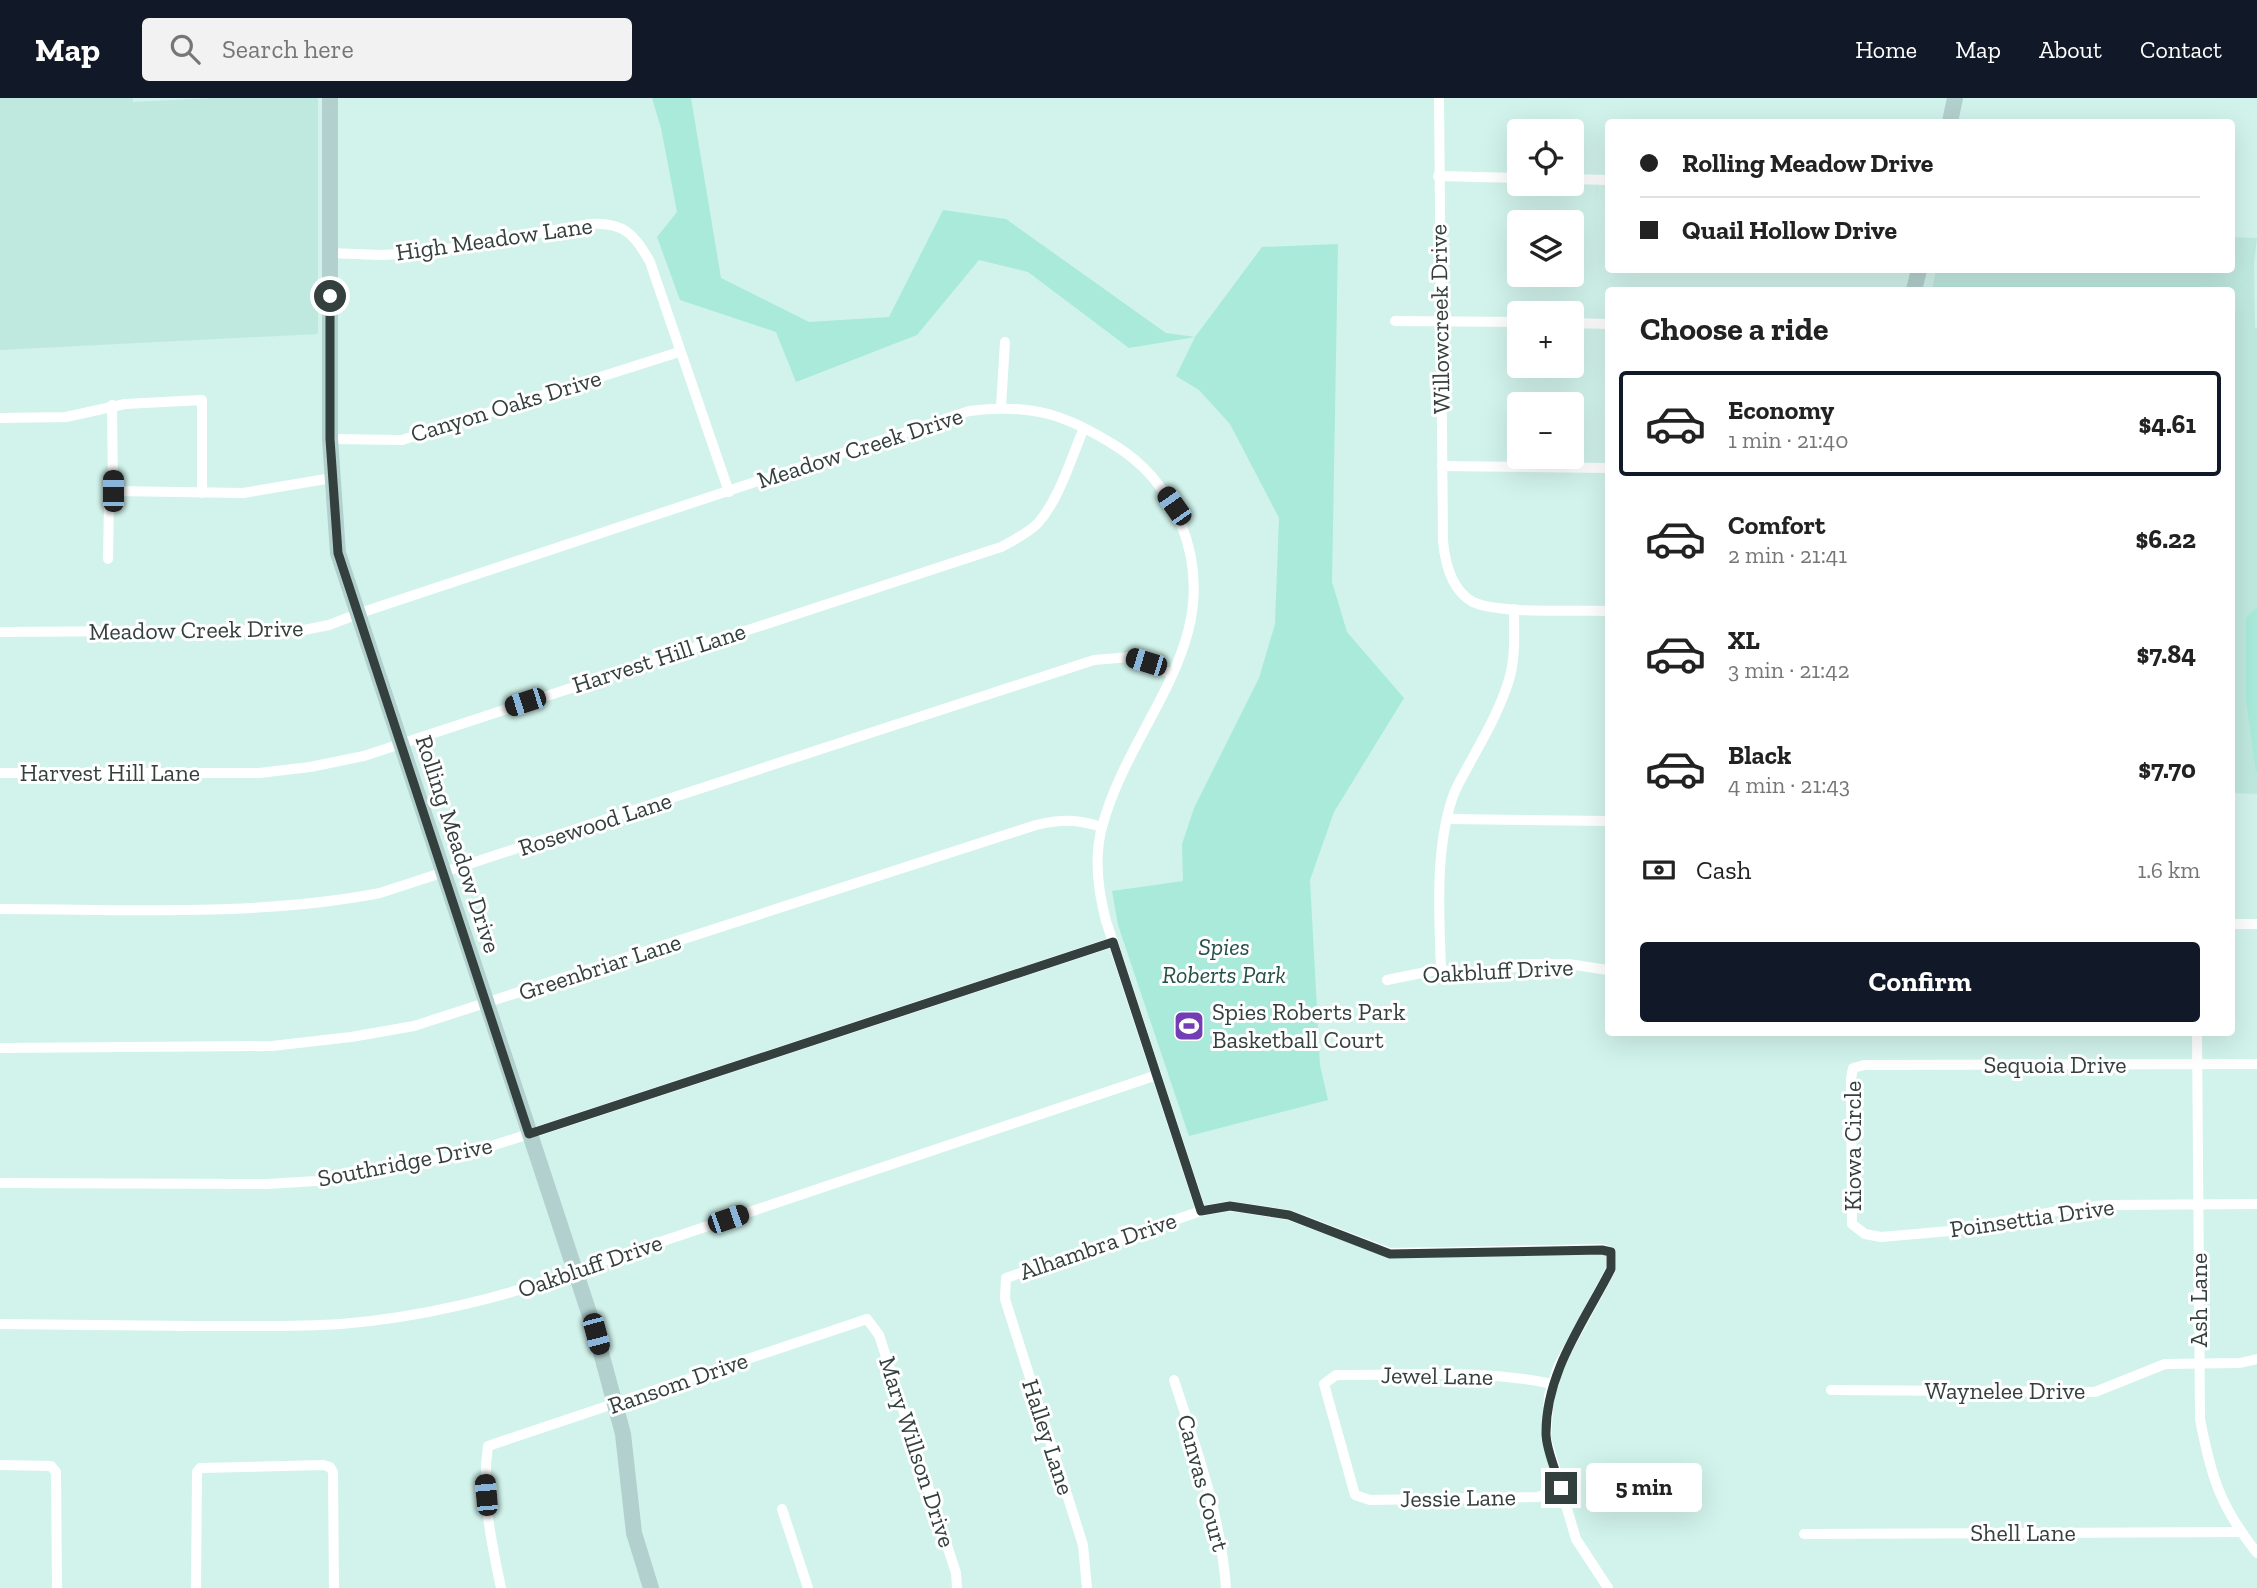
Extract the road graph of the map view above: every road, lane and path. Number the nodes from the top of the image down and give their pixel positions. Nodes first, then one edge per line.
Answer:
1 (330, 98) edge
2 (1439, 98) edge
3 (1955, 98) edge
4 (1951, 119) edge
5 (1438, 176) junction
6 (1507, 178) edge
7 (1584, 179) edge
8 (1605, 180) edge
9 (330, 253) junction
10 (1395, 321) dead end
11 (1440, 321) junction
12 (1507, 322) edge
13 (1584, 323) edge
14 (1605, 324) edge
15 (1005, 342) dead end
16 (679, 352) junction
17 (113, 405) junction
18 (1000, 407) junction
19 (0, 418) edge
20 (1084, 428) junction
21 (330, 439) junction
22 (1442, 466) junction
23 (1605, 468) edge
24 (332, 478) junction
25 (113, 491) junction
26 (729, 492) junction
27 (202, 493) junction
28 (108, 559) dead end
29 (1514, 609) junction
30 (1605, 611) edge
31 (360, 613) junction
32 (0, 632) edge
33 (1172, 674) junction
34 (401, 743) junction
35 (0, 773) edge
36 (1447, 819) junction
37 (1605, 821) edge
38 (1102, 827) junction
39 (444, 873) junction
40 (0, 909) edge
41 (2257, 923) edge
42 (2235, 924) edge
43 (1113, 942) junction
44 (1441, 969) junction
45 (1605, 970) edge
46 (1387, 980) dead end
47 (486, 1003) junction
48 (2197, 1036) edge
49 (0, 1048) edge
50 (2197, 1064) junction
51 (2257, 1064) edge
52 (1853, 1068) joint
53 (1157, 1075) junction
54 (529, 1134) junction
55 (0, 1183) edge
56 (2199, 1204) junction
57 (2257, 1204) edge
58 (1201, 1211) junction
59 (1852, 1224) joint
60 (575, 1271) junction
61 (1004, 1287) joint
62 (867, 1319) joint
63 (0, 1325) edge
64 (2257, 1359) edge
65 (2199, 1366) junction
66 (1174, 1380) dead end
67 (1553, 1384) junction
68 (1831, 1390) dead end
69 (615, 1404) junction
70 (0, 1465) edge
71 (1561, 1488) junction
72 (1355, 1495) joint
73 (782, 1509) dead end
74 (2241, 1532) junction
75 (1804, 1534) dead end
76 (2257, 1553) edge
77 (57, 1588) edge
78 (196, 1588) edge
79 (334, 1588) edge
80 (501, 1588) edge
81 (651, 1588) edge
82 (808, 1588) edge
83 (957, 1588) edge
84 (1087, 1588) edge
85 (1226, 1588) edge
86 (1608, 1588) edge

1 - 9 street, Rolling Meadow Drive
2 - 5 street, Willowcreek Drive
3 - 4 street
5 - 6 street
5 - 11 street, Willowcreek Drive
7 - 8 street
9 - 16 street, High Meadow Lane
9 - 21 street, Rolling Meadow Drive
10 - 11 street
11 - 12 street
11 - 22 street, Willowcreek Drive
13 - 14 street
15 - 18 street
16 - 21 street, Canyon Oaks Drive
16 - 26 street, High Meadow Lane
17 - 19 street
17 - 25 street
17 - 27 street
18 - 20 street, Meadow Creek Drive
18 - 26 street, Meadow Creek Drive
20 - 33 street, Meadow Creek Drive
20 - 34 street, Harvest Hill Lane
21 - 24 street, Rolling Meadow Drive
22 - 23 street
22 - 29 street, Willowcreek Drive
24 - 27 street
24 - 31 street, Rolling Meadow Drive
25 - 27 street
25 - 28 street
26 - 31 street, Meadow Creek Drive
29 - 30 street, Willowcreek Drive
29 - 36 street
31 - 32 street, Meadow Creek Drive
31 - 34 street, Rolling Meadow Drive
33 - 38 street, Meadow Creek Drive
33 - 39 street, Rosewood Lane
34 - 35 street, Harvest Hill Lane
34 - 39 street, Rolling Meadow Drive
36 - 37 street
36 - 44 street
38 - 43 street, Meadow Creek Drive
38 - 47 street, Greenbriar Lane
39 - 40 street, Rosewood Lane
39 - 47 street, Rolling Meadow Drive
41 - 42 street
43 - 53 street, Meadow Creek Drive
43 - 54 street, Southridge Drive
44 - 45 street, Oakbluff Drive
44 - 46 street, Oakbluff Drive
47 - 49 street, Greenbriar Lane
47 - 54 street, Rolling Meadow Drive
48 - 50 street, Ash Lane
50 - 51 street, Sequoia Drive
50 - 52 street, Sequoia Drive
50 - 56 street, Ash Lane
52 - 59 street, Kiowa Circle
53 - 58 street, Meadow Creek Drive
53 - 60 street, Oakbluff Drive
54 - 55 street, Southridge Drive
54 - 60 street, Rolling Meadow Drive
56 - 57 street, Poinsettia Drive
56 - 59 street, Poinsettia Drive
56 - 65 street, Ash Lane
58 - 61 street, Alhambra Drive
58 - 67 street, Alhambra Drive
60 - 63 street, Oakbluff Drive
60 - 69 street, Rolling Meadow Drive
61 - 84 street, Halley Lane
62 - 69 street, Ransom Drive
62 - 83 street, Mary Willson Drive
64 - 65 street, Waynelee Drive
65 - 68 street, Waynelee Drive
65 - 74 street, Ash Lane
66 - 85 street, Canvas Court
67 - 71 street
67 - 72 street, Jewel Lane
69 - 80 street, Ransom Drive
69 - 81 street, Rolling Meadow Drive
70 - 77 street
71 - 72 street, Jessie Lane
71 - 86 street
73 - 82 street
74 - 75 street, Shell Lane
74 - 76 street, Ash Lane
78 - 79 street

